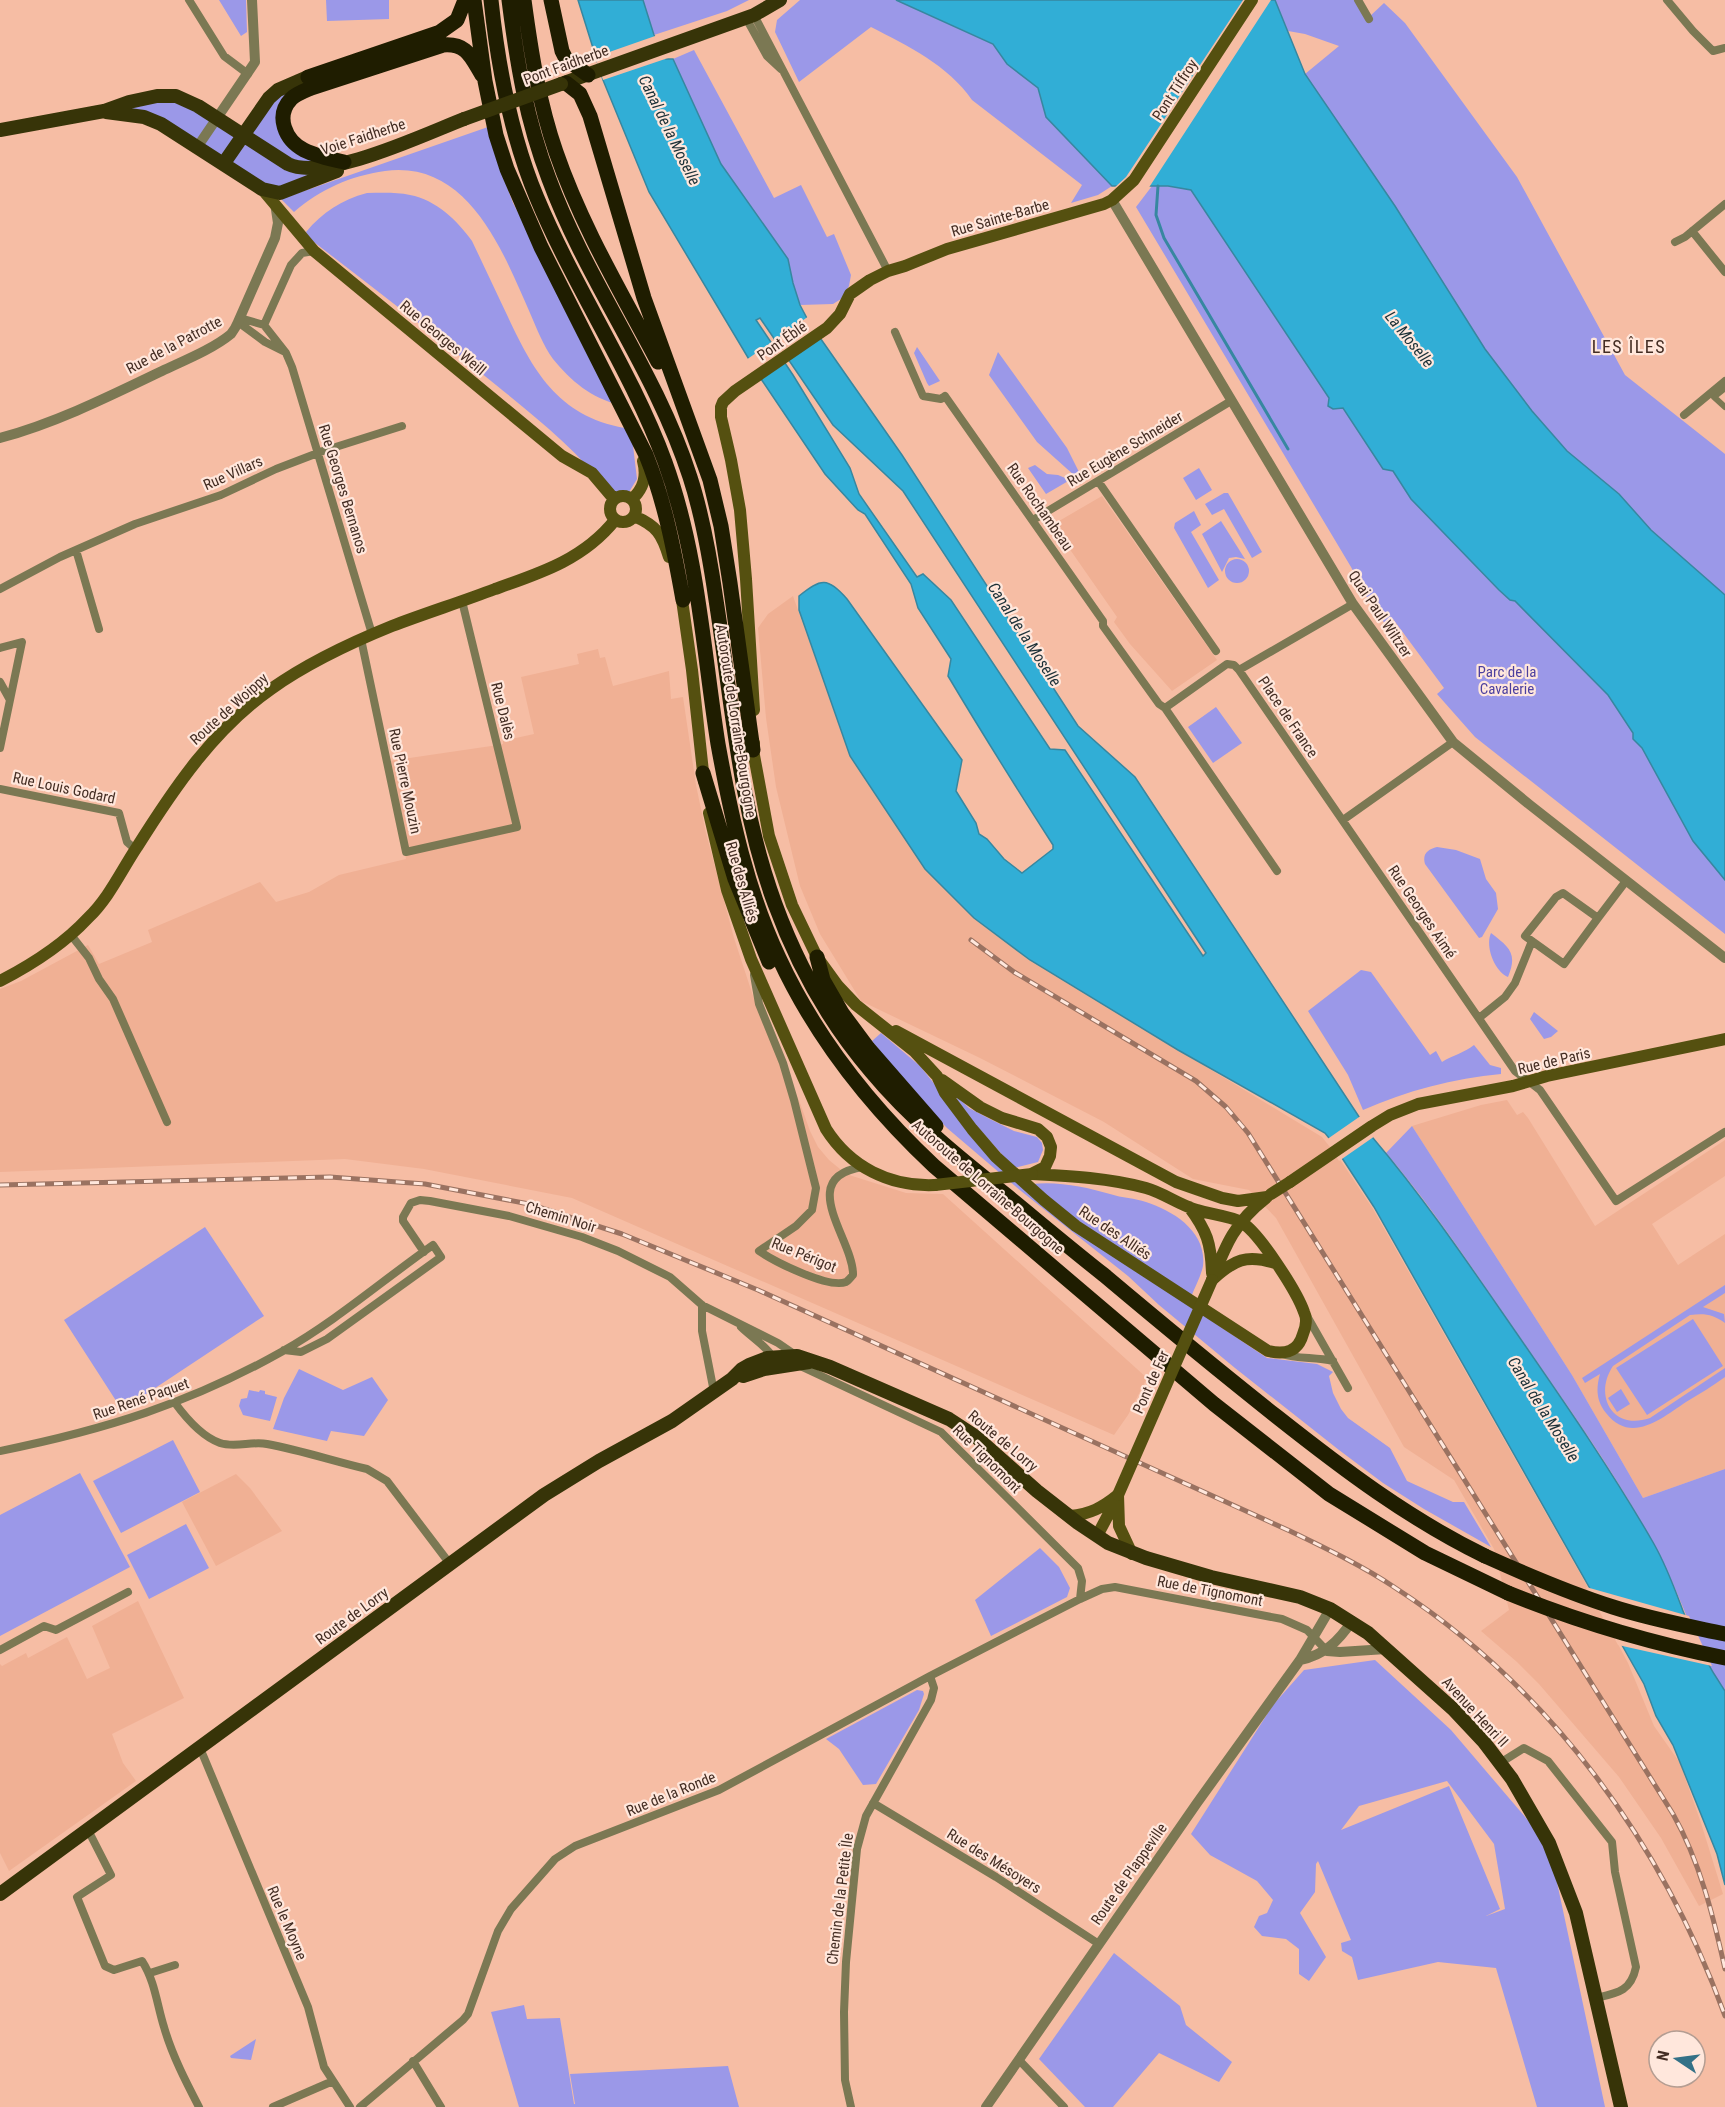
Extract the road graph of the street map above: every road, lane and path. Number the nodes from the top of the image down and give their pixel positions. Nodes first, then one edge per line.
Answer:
1 (189, 0) edge
2 (252, 0) edge
3 (465, 0) edge
4 (474, 0) edge
5 (491, 0) edge
6 (509, 0) edge
7 (524, 0) edge
8 (550, 0) edge
9 (780, 0) edge
10 (1252, 0) edge
11 (1358, 0) edge
12 (1667, 0) edge
13 (1369, 19) dead end
14 (751, 21) junction
15 (1725, 48) edge
16 (248, 74) junction
17 (588, 75) junction
18 (787, 75) junction
19 (308, 77) joint
20 (485, 81) junction
21 (564, 84) junction
22 (104, 111) junction
23 (217, 118) junction
24 (464, 119) joint
25 (0, 130) edge
26 (243, 135) junction
27 (198, 146) junction
28 (372, 154) junction
29 (344, 162) junction
30 (225, 163) junction
31 (262, 189) junction
32 (1116, 197) junction
33 (274, 201) junction
34 (1725, 204) edge
35 (1692, 231) junction
36 (1675, 242) dead end
37 (314, 251) junction
38 (888, 271) junction
39 (1725, 272) edge
40 (239, 320) junction
41 (264, 326) junction
42 (827, 328) joint
43 (895, 332) dead end
44 (286, 353) junction
45 (754, 378) joint
46 (1725, 381) edge
47 (1725, 388) edge
48 (1231, 401) junction
49 (1725, 407) edge
50 (1683, 415) dead end
51 (690, 423) junction
52 (402, 426) dead end
53 (638, 436) junction
54 (0, 438) edge
55 (318, 453) junction
56 (1098, 481) junction
57 (614, 499) junction
58 (632, 499) junction
59 (634, 516) junction
60 (615, 519) junction
61 (1033, 520) junction
62 (76, 550) junction
63 (0, 589) edge
64 (683, 600) junction
65 (462, 601) junction
66 (1353, 604) junction
67 (99, 629) dead end
68 (367, 637) junction
69 (0, 648) edge
70 (1384, 648) joint
71 (1216, 651) dead end
72 (1239, 670) junction
73 (0, 682) edge
74 (10, 700) junction
75 (1165, 708) junction
76 (1453, 742) junction
77 (0, 748) edge
78 (753, 750) junction
79 (703, 773) junction
80 (0, 789) edge
81 (1343, 820) junction
82 (517, 827) joint
83 (135, 849) junction
84 (1277, 871) dead end
85 (1626, 881) junction
86 (1598, 918) junction
87 (71, 935) junction
88 (1532, 941) junction
89 (817, 957) junction
90 (1725, 958) edge
91 (751, 959) junction
92 (0, 981) edge
93 (1479, 1018) junction
94 (882, 1025) junction
95 (1725, 1039) edge
96 (843, 1066) junction
97 (937, 1076) junction
98 (1529, 1081) junction
99 (167, 1122) dead end
100 (1725, 1132) edge
101 (863, 1167) junction
102 (973, 1168) junction
103 (1032, 1174) junction
104 (1269, 1196) junction
105 (1189, 1208) junction
106 (403, 1217) joint
107 (1240, 1221) junction
108 (424, 1252) junction
109 (1275, 1263) junction
110 (1212, 1280) junction
111 (702, 1305) junction
112 (1305, 1313) junction
113 (736, 1322) junction
114 (284, 1350) junction
115 (1278, 1353) junction
116 (802, 1361) junction
117 (1333, 1361) junction
118 (776, 1362) junction
119 (1348, 1388) dead end
120 (714, 1392) junction
121 (175, 1403) junction
122 (0, 1451) edge
123 (1118, 1495) junction
124 (1070, 1516) junction
125 (1097, 1536) junction
126 (1132, 1554) junction
127 (450, 1564) junction
128 (128, 1592) dead end
129 (1080, 1599) junction
130 (1330, 1609) junction
131 (1352, 1622) junction
132 (1725, 1634) edge
133 (1313, 1635) junction
134 (1386, 1648) junction
135 (0, 1650) edge
136 (1327, 1651) junction
137 (1725, 1659) edge
138 (1300, 1660) junction
139 (930, 1676) junction
140 (200, 1748) junction
141 (1500, 1763) junction
142 (873, 1803) junction
143 (88, 1830) junction
144 (0, 1894) edge
145 (1099, 1944) junction
146 (175, 1965) dead end
147 (150, 1973) junction
148 (1596, 1998) junction
149 (1019, 2060) junction
150 (413, 2061) junction
151 (333, 2081) junction
152 (200, 2107) edge
153 (273, 2107) edge
154 (350, 2107) edge
155 (360, 2107) edge
156 (441, 2107) edge
157 (851, 2107) edge
158 (986, 2107) edge
159 (1064, 2107) edge
160 (1621, 2107) edge

1 - 16 street
2 - 16 street
3 - 19 highway
4 - 20 highway
5 - 96 highway, Autoroute de Lorraine-Bourgogne
6 - 102 highway, Autoroute de Lorraine-Bourgogne
7 - 51 highway
8 - 17 highway
9 - 14 main road, Pont Faidherbe
10 - 32 main road, Pont Tiffroy
11 - 13 street
12 - 15 street
14 - 17 main road, Pont Faidherbe
14 - 18 street
14 - 18 street
16 - 23 street
17 - 21 main road, Pont Faidherbe
18 - 38 street
19 - 26 main road
20 - 29 highway
20 - 53 highway
21 - 24 main road, Pont Faidherbe, bridge
21 - 51 highway
22 - 23 main road, Voie Faidherbe
22 - 25 main road
22 - 27 main road
23 - 26 main road, Voie Faidherbe
23 - 27 street
24 - 28 main road, Voie Faidherbe
26 - 29 main road, Voie Faidherbe
26 - 30 main road
27 - 30 main road
28 - 29 main road, Voie Faidherbe
28 - 31 main road
30 - 31 main road
31 - 33 main road, Rue Georges Weill
32 - 38 main road, Rue Sainte-Barbe
32 - 48 street, Quai Paul Wiltzer
33 - 37 main road, Rue Georges Weill
33 - 40 street, Rue de la Patrotte
34 - 35 street
35 - 36 street
35 - 39 street
37 - 41 street
37 - 57 main road, Rue Georges Weill
38 - 42 main road, Rue Sainte-Barbe
40 - 41 street
40 - 44 street
40 - 54 street, Rue de la Patrotte
41 - 44 street, Rue Georges Bernanos
42 - 45 main road, Pont Éblé
43 - 61 street, Rue Rochambeau
44 - 55 street, Rue Georges Bernanos
45 - 78 main road, Rue des Alliés
46 - 50 street
47 - 49 street
48 - 56 street, Rue Eugène Schneider
48 - 66 street, Quai Paul Wiltzer
51 - 78 highway
52 - 55 street, Rue Villars
53 - 58 main road
53 - 64 highway
55 - 62 street, Rue Villars
55 - 68 street, Rue Georges Bernanos
56 - 61 street, Rue Eugène Schneider
56 - 71 street
57 - 58 main road
57 - 60 main road
58 - 59 main road
59 - 60 main road
59 - 64 main road, Rue des Alliés
60 - 65 main road, Route de Woippy
61 - 75 street, Rue Rochambeau
62 - 63 street, Rue Villars
62 - 67 street
64 - 79 main road, Rue des Alliés
65 - 68 main road, Route de Woippy
65 - 82 street, Rue Dalès
66 - 70 street
66 - 72 street, Place de France
68 - 82 street, Rue Pierre Mouzin
68 - 83 main road, Route de Woippy
69 - 74 street
70 - 76 street, Quai Paul Wiltzer
72 - 75 street
72 - 81 street, Place de France
73 - 74 street
74 - 77 street
75 - 84 street, Rue Rochambeau
76 - 81 street
76 - 85 street, Quai Paul Wiltzer
78 - 89 main road, Rue des Alliés
79 - 91 main road, Rue des Alliés
79 - 96 highway
80 - 83 street, Rue Louis Godard
81 - 93 street, Rue Georges Aimé
83 - 87 main road, Route de Woippy
85 - 86 street
85 - 90 street, Quai Paul Wiltzer
86 - 88 street
86 - 88 street
87 - 92 main road, Route de Woippy
87 - 99 street
88 - 93 street
89 - 94 main road, Rue des Alliés
89 - 102 highway
91 - 101 main road, Rue des Alliés
91 - 101 street, Rue Périgot
93 - 98 street, Rue Georges Aimé
94 - 97 main road, Rue des Alliés
94 - 104 main road, Rue des Alliés
95 - 98 main road, Rue de Paris
96 - 137 highway, Autoroute de Lorraine-Bourgogne, bridge
97 - 103 main road
97 - 115 main road, Rue des Alliés
98 - 100 street, Rue Georges Aimé
98 - 104 main road, Rue de Paris, bridge
101 - 103 main road, Rue des Alliés, bridge
102 - 132 highway, Autoroute de Lorraine-Bourgogne, bridge
103 - 105 main road, Rue des Alliés
104 - 107 main road
105 - 107 main road
105 - 110 main road
106 - 108 street, Rue René Paquet
106 - 111 street, Chemin Noir
107 - 109 main road
107 - 110 main road
108 - 114 street, Rue René Paquet
108 - 114 street, Rue René Paquet
109 - 110 main road
109 - 112 main road
110 - 123 main road, Pont de Fer, bridge
111 - 113 street, Chemin Noir
111 - 120 street
112 - 115 main road
112 - 117 street
113 - 116 street, Chemin Noir
113 - 118 street, Chemin Noir
114 - 121 street, Rue René Paquet
115 - 117 street
116 - 118 main road, Route de Lorry
116 - 124 main road, Route de Lorry
116 - 129 street, Rue Tignomont
117 - 119 street
118 - 120 main road, Route de Lorry
120 - 127 main road, Route de Lorry
121 - 122 street, Rue René Paquet
121 - 127 street
123 - 124 main road
123 - 125 main road, Pont de Fer
123 - 126 main road
124 - 125 main road, Route de Lorry
125 - 126 main road, Avenue Henri II
126 - 130 main road, Avenue Henri II
127 - 140 main road, Route de Lorry
128 - 135 street
129 - 133 street, Rue de Tignomont
129 - 139 street, Rue de la Ronde
130 - 131 main road, Avenue Henri II
130 - 133 street, Route de Plappeville
131 - 134 main road, Avenue Henri II
131 - 136 street
133 - 136 street, Rue de Tignomont
133 - 138 street, Route de Plappeville
134 - 136 street
134 - 141 main road, Avenue Henri II
136 - 138 street
138 - 145 street, Route de Plappeville
139 - 142 street, Chemin de la Petite Île
139 - 150 street, Rue de la Ronde
140 - 143 main road, Route de Lorry
140 - 151 street, Rue le Moyne
141 - 148 main road, Avenue Henri II
141 - 148 street
142 - 145 street, Rue des Mésoyers
142 - 157 street, Chemin de la Petite Île
143 - 144 main road, Route de Lorry
143 - 147 street
145 - 149 street, Route de Plappeville
146 - 147 street
147 - 152 street
148 - 160 main road, Avenue Henri II
149 - 158 street, Route de Plappeville
149 - 159 street
150 - 155 street, Rue de la Ronde
150 - 156 street
151 - 153 street
151 - 154 street, Rue le Moyne

